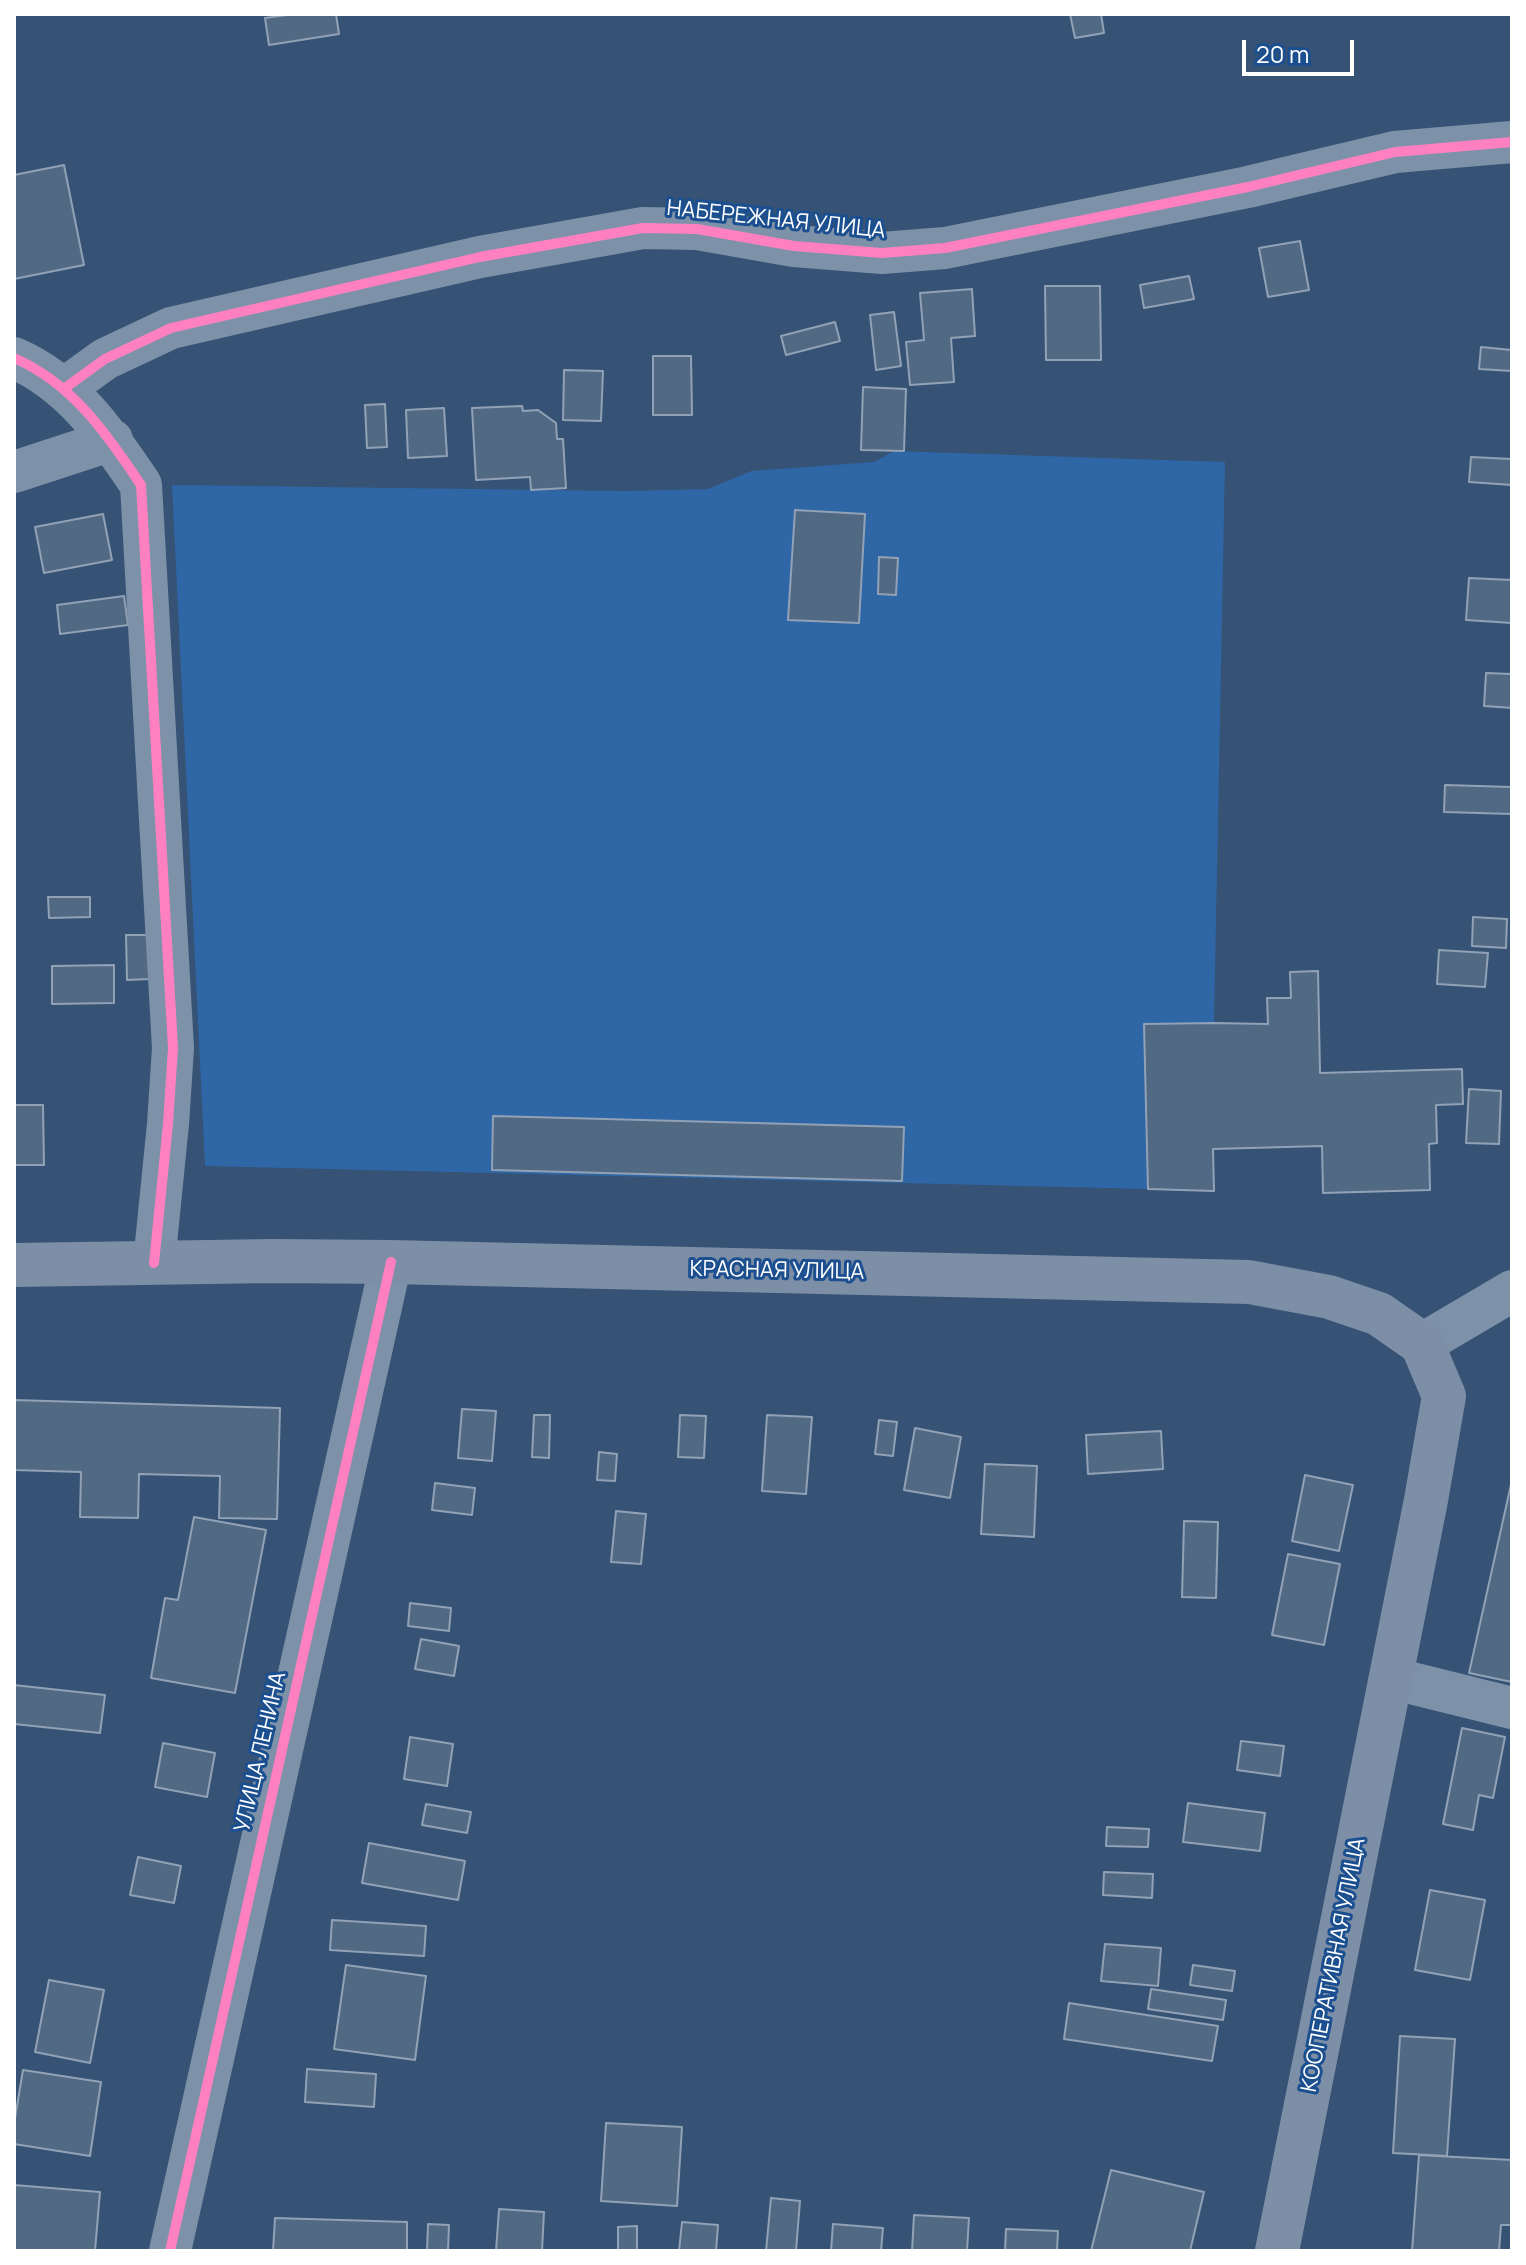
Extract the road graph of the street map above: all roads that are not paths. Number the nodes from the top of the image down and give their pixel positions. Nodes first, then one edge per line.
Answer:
1 (1512, 142) edge
2 (14, 358) edge
3 (65, 388) junction
4 (112, 440) junction
5 (14, 472) edge
6 (391, 1262) junction
7 (154, 1263) junction
8 (14, 1265) edge
9 (1512, 1291) edge
10 (1422, 1344) junction
11 (1391, 1678) junction
12 (1512, 1708) edge
13 (170, 2251) edge
14 (1277, 2251) edge

1 - 3 street, НАБЕРЕЖНАЯ УЛИЦА
2 - 3 street
3 - 4 street
4 - 5 street
4 - 7 street
6 - 7 main road, КРАСНАЯ УЛИЦА
6 - 10 main road, КРАСНАЯ УЛИЦА
6 - 13 street, УЛИЦА ЛЕНИНА
7 - 8 main road, КРАСНАЯ УЛИЦА
9 - 10 street
10 - 11 main road, КООПЕРАТИВНАЯ УЛИЦА
11 - 12 street
11 - 14 main road, КООПЕРАТИВНАЯ УЛИЦА

